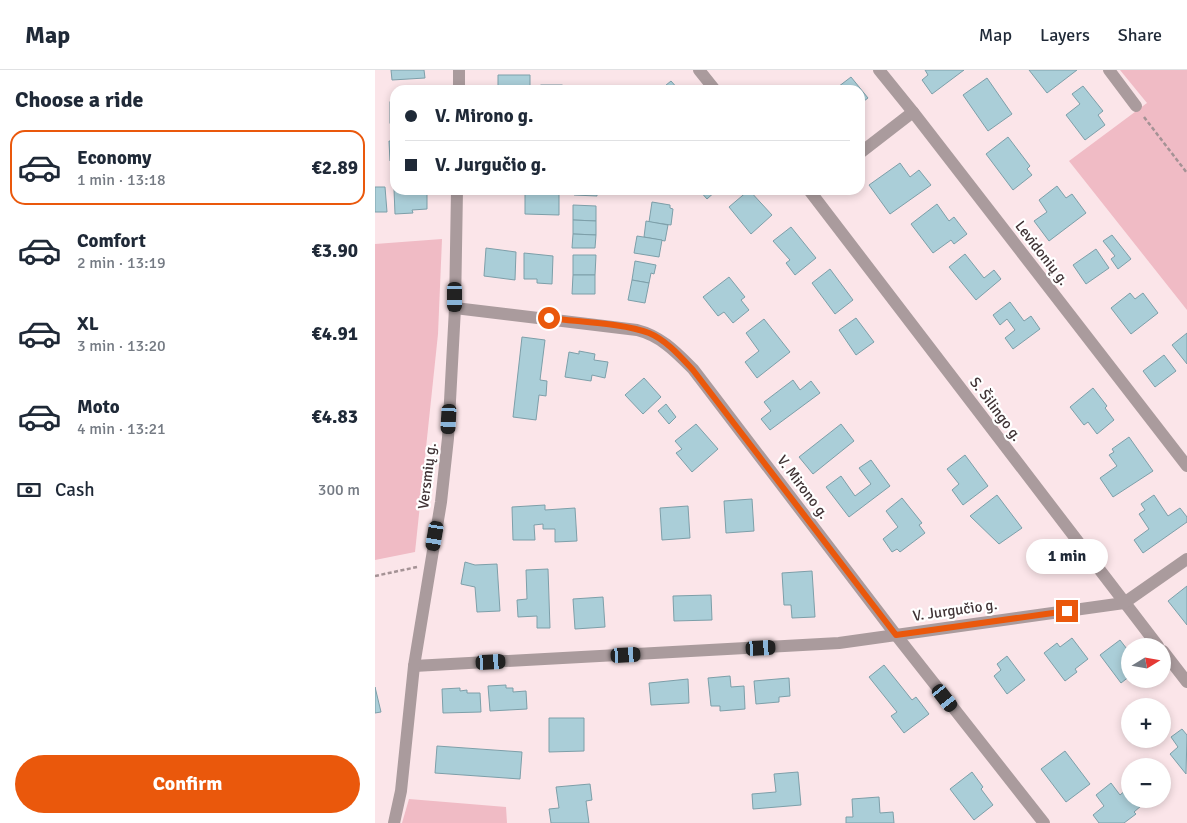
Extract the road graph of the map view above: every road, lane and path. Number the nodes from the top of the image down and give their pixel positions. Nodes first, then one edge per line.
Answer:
1 (459, 70) edge
2 (699, 70) edge
3 (879, 70) edge
4 (1109, 70) edge
5 (459, 85) edge
6 (711, 85) edge
7 (1135, 106) joint
8 (913, 112) junction
9 (865, 149) edge
10 (1187, 174) edge
11 (457, 195) edge
12 (814, 195) edge
13 (455, 308) junction
14 (1187, 466) edge
15 (1187, 559) edge
16 (429, 570) junction
17 (375, 576) edge
18 (1124, 603) junction
19 (896, 635) junction
20 (1152, 638) edge
21 (1171, 661) edge
22 (413, 666) junction
23 (1187, 682) edge
24 (394, 823) edge
25 (1044, 823) edge

1 - 5 street
2 - 6 street
3 - 8 street, Levidonių g.
4 - 7 street
7 - 10 path
8 - 9 street
8 - 14 street, Levidonių g.
11 - 13 street, Versmių g.
12 - 18 street, S. Šilingo g.
13 - 16 street, Versmių g.
13 - 19 street, V. Mirono g.
15 - 18 street, V. Jurgučio g.
16 - 17 path
16 - 22 street, Versmių g.
18 - 19 street, V. Jurgučio g.
18 - 20 street, S. Šilingo g.
19 - 22 street, V. Jurgučio g.
19 - 25 street, V. Mirono g.
21 - 23 street
22 - 24 street, Versmių g.

